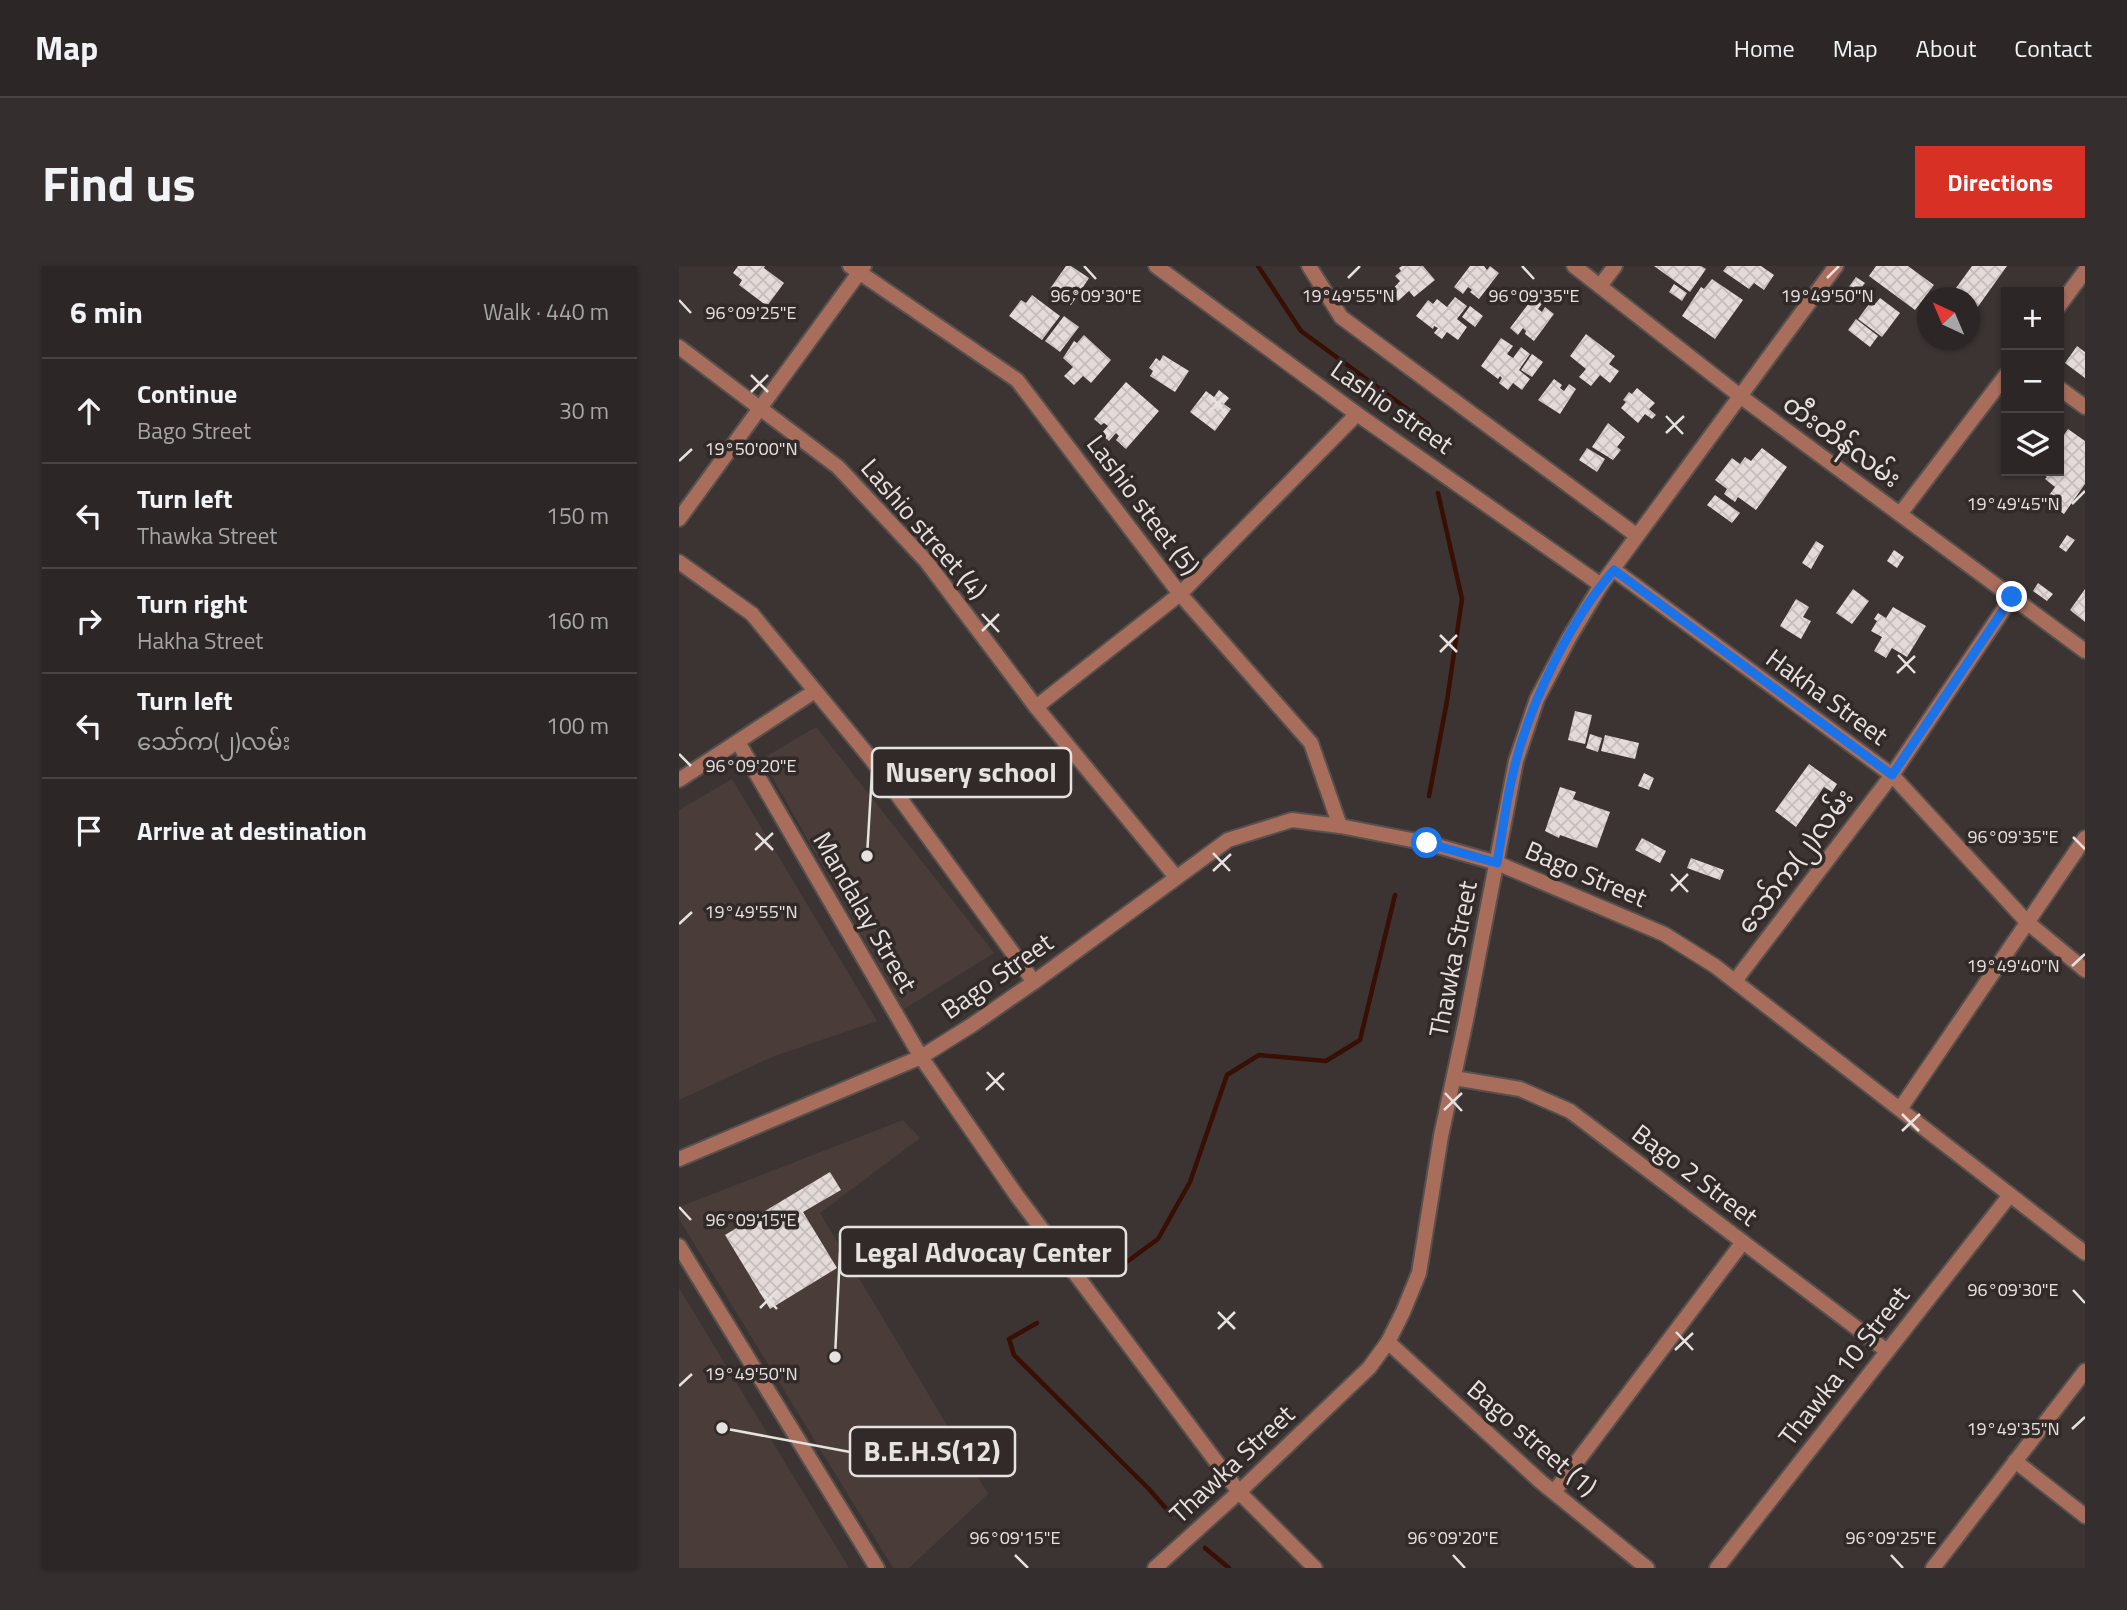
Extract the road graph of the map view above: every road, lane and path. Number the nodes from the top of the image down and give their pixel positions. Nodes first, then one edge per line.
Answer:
1 (1156, 266) edge
2 (1309, 266) edge
3 (1574, 266) edge
4 (1615, 266) edge
5 (1836, 266) edge
6 (858, 268) edge
7 (2085, 271) edge
8 (1600, 286) junction
9 (2064, 299) edge
10 (679, 346) edge
11 (2001, 382) edge
12 (2064, 392) edge
13 (1740, 396) junction
14 (762, 407) junction
15 (2085, 407) edge
16 (1357, 414) junction
17 (1900, 514) junction
18 (679, 519) edge
19 (1636, 535) junction
20 (679, 562) edge
21 (1614, 570) junction
22 (1601, 584) junction
23 (1180, 594) junction
24 (2012, 597) junction
25 (2085, 651) edge
26 (815, 691) junction
27 (1036, 707) junction
28 (738, 742) junction
29 (1892, 775) junction
30 (679, 780) edge
31 (1340, 826) junction
32 (2085, 838) edge
33 (1497, 863) junction
34 (1176, 877) junction
35 (2027, 922) junction
36 (2085, 970) edge
37 (1735, 981) junction
38 (1034, 982) junction
39 (921, 1058) junction
40 (1454, 1078) junction
41 (1899, 1109) junction
42 (679, 1159) edge
43 (2010, 1195) junction
44 (1743, 1242) junction
45 (679, 1246) edge
46 (2085, 1253) edge
47 (1388, 1342) junction
48 (1887, 1351) junction
49 (2085, 1371) edge
50 (2015, 1461) junction
51 (1239, 1492) junction
52 (1554, 1492) junction
53 (2085, 1516) edge
54 (877, 1568) edge
55 (1155, 1568) edge
56 (1315, 1568) edge
57 (1647, 1568) edge
58 (1717, 1568) edge
59 (1933, 1568) edge

1 - 16 street, Lashio street
2 - 19 street
3 - 8 street, တီးတိန်လမ်း
4 - 8 street
5 - 13 street, Thawka Street
6 - 14 street
6 - 23 street, Lashio steet (5)
7 - 9 street
8 - 13 street, တီးတိန်လမ်း
10 - 14 street, Lashio street (4)
11 - 17 street
12 - 15 street
13 - 17 street, တီးတိန်လမ်း
13 - 19 street, Thawka Street
14 - 18 street
14 - 27 street, Lashio street (4)
16 - 22 street, Lashio street
16 - 23 street
17 - 24 street, တီးတိန်လမ်း
19 - 21 street, Thawka Street
20 - 26 street
21 - 22 street, Thawka Street
21 - 29 street, Hakha Street
22 - 33 street, Thawka Street
23 - 27 street
23 - 31 street, Lashio steet (5)
24 - 25 street, တီးတိန်လမ်း
24 - 29 street, သော်က(၂)လမ်း
26 - 28 street
26 - 38 street
27 - 34 street, Lashio street (4)
28 - 30 street
28 - 39 street, Mandalay Street
29 - 35 street, Hakha Street
29 - 37 street, သော်က(၂)လမ်း
31 - 33 street, Bago Street
31 - 34 street, Bago Street
32 - 35 street
33 - 37 street, Bago Street
33 - 40 street, Thawka Street
34 - 38 street, Bago Street
35 - 36 street, Hakha Street
35 - 41 street
37 - 41 street, Bago Street
38 - 39 street, Bago Street
39 - 42 street, Bago Street
39 - 51 street, Mandalay Street
40 - 44 street, Bago 2 Street
40 - 47 street, Thawka Street
41 - 43 street, Bago Street
43 - 46 street, Bago Street
43 - 48 street, Thawka 10 Street
44 - 48 street, Bago 2 Street
44 - 52 street
45 - 54 street
47 - 51 street, Thawka Street
47 - 52 street, Bago street (1)
48 - 58 street, Thawka 10 Street
49 - 50 street
50 - 53 street
50 - 59 street
51 - 55 street, Thawka Street
51 - 56 street, Mandalay Street
52 - 57 street, Bago street (1)

